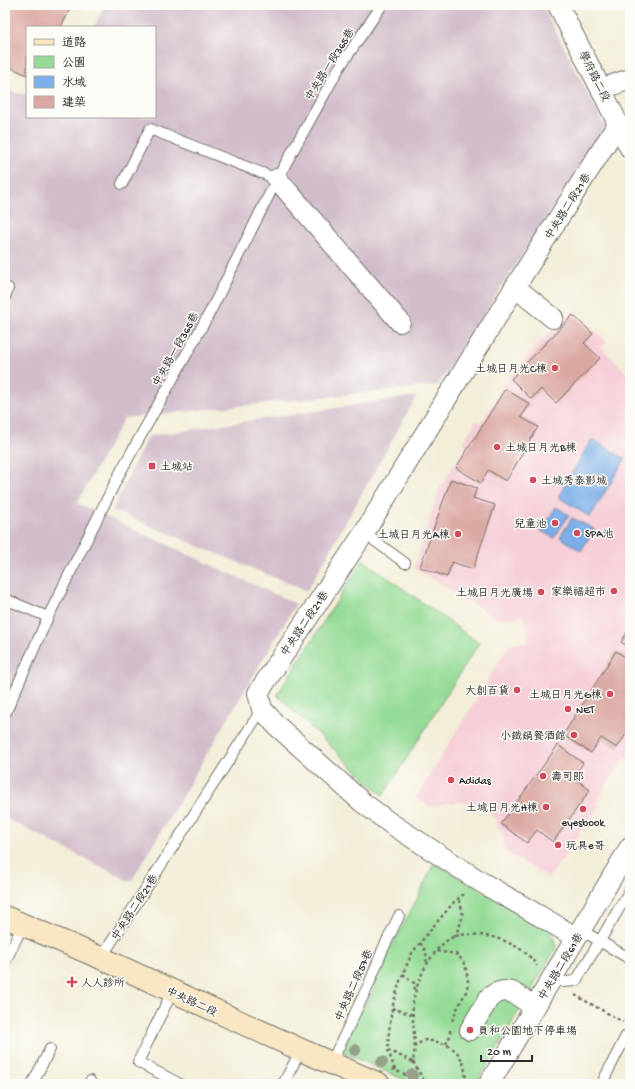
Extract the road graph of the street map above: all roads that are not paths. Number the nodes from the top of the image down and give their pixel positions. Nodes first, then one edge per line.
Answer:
1 (382, 5) edge
2 (558, 5) edge
3 (630, 79) edge
4 (602, 89) junction
5 (618, 124) junction
6 (630, 148) edge
7 (277, 179) junction
8 (122, 184) dead end
9 (515, 287) junction
10 (553, 318) dead end
11 (400, 322) dead end
12 (364, 533) junction
13 (405, 563) dead end
14 (5, 600) edge
15 (48, 617) junction
16 (262, 709) junction
17 (5, 714) edge
18 (630, 847) edge
19 (630, 890) edge
20 (399, 916) dead end
21 (14, 921) edge
22 (579, 934) junction
23 (600, 941) junction
24 (101, 958) junction
25 (630, 959) edge
26 (5, 962) edge
27 (558, 979) junction
28 (172, 992) junction
29 (535, 1007) junction
30 (470, 1030) dead end
31 (630, 1034) edge
32 (50, 1049) dead end
33 (301, 1050) junction
34 (330, 1063) junction
35 (604, 1080) dead end
36 (32, 1084) edge
37 (180, 1084) edge
38 (283, 1084) edge
39 (379, 1084) edge
40 (489, 1084) edge

1 - 7 lane, 中央路一段365巷
2 - 4 street, 學府路二段
3 - 4 street
4 - 5 street, 學府路二段
5 - 6 street, 學府路二段
5 - 9 street, 中央路二段21巷
7 - 8 lane
7 - 11 street
7 - 15 lane, 中央路一段365巷
9 - 10 street
9 - 12 street, 中央路二段21巷
12 - 13 lane
12 - 16 street, 中央路二段21巷
14 - 15 lane
15 - 17 lane, 中央路一段365巷
16 - 22 street
16 - 24 lane, 中央路二段21巷
18 - 22 street, 中央路二段61巷
19 - 23 lane
20 - 34 lane, 中央路二段57巷
21 - 24 street, 中央路二段
21 - 26 lane
22 - 23 lane
22 - 27 street, 中央路二段61巷
23 - 25 lane
23 - 27 lane
24 - 28 street, 中央路二段
27 - 29 street, 中央路二段61巷
28 - 33 street, 中央路二段
28 - 37 lane
29 - 30 street
29 - 40 street, 中央路二段61巷
31 - 35 lane
32 - 36 lane
33 - 34 street, 中央路二段
33 - 38 lane
34 - 39 street, 中央路二段

